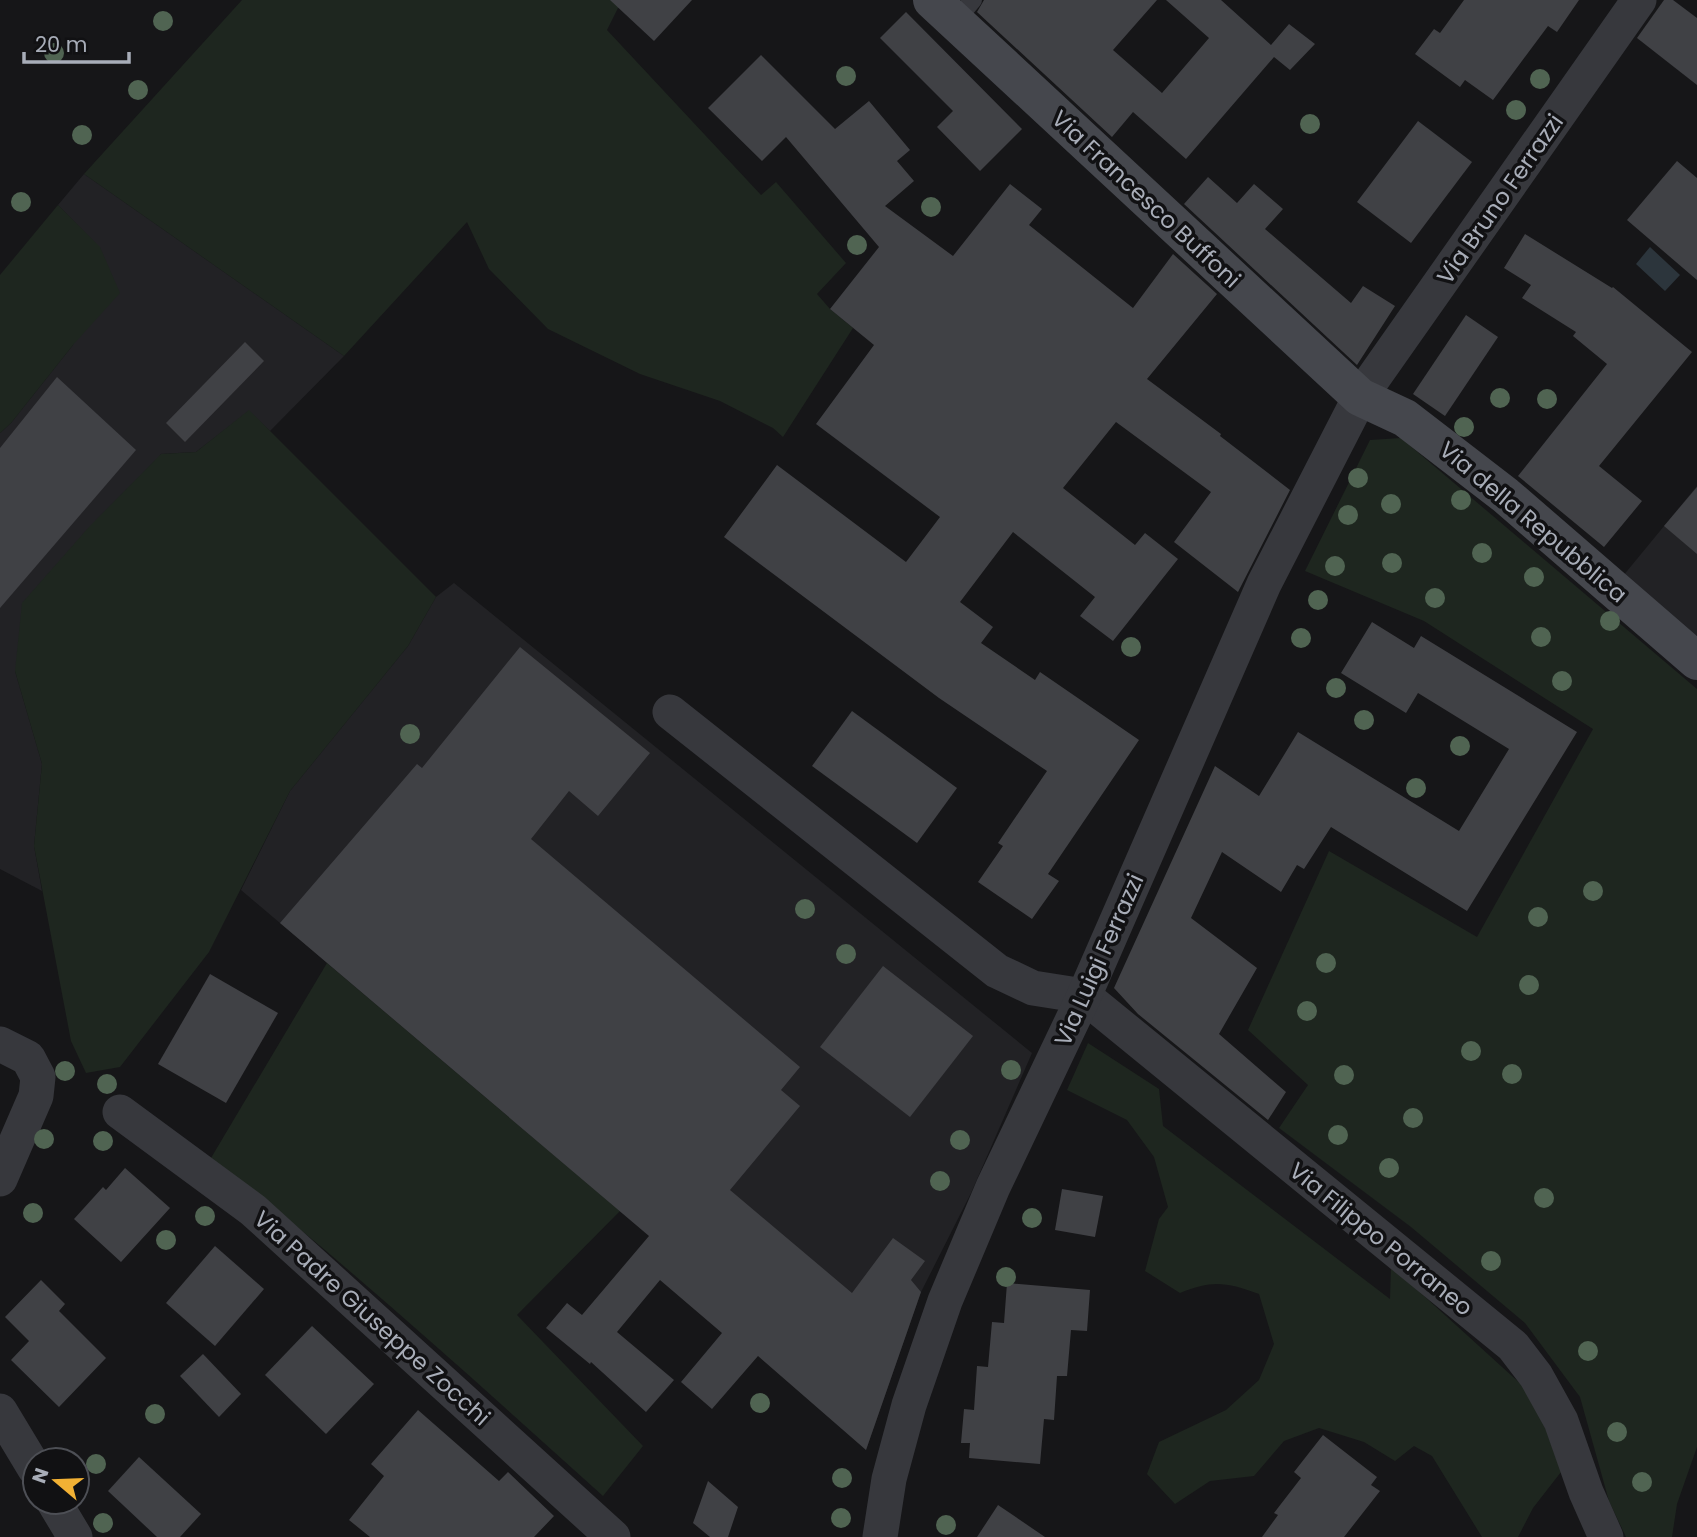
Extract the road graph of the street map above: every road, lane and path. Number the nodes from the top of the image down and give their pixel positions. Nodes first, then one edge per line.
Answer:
1 (1639, 0) edge
2 (953, 7) edge
3 (1360, 397) junction
4 (1697, 661) edge
5 (670, 712) dead end
6 (1084, 996) junction
7 (0, 1044) edge
8 (120, 1112) dead end
9 (0, 1178) edge
10 (0, 1411) edge
11 (21, 1446) edge
12 (62, 1516) edge
13 (75, 1537) edge
14 (614, 1537) edge
15 (880, 1537) edge
16 (1606, 1537) edge

1 - 3 street, Via Bruno Ferrazzi
2 - 3 street, Via Francesco Buffoni
3 - 4 street, Via della Repubblica
3 - 6 street, Via Luigi Ferrazzi
5 - 6 street
6 - 15 street, Via Luigi Ferrazzi
6 - 16 street, Via Filippo Porraneo
7 - 9 street
8 - 14 street, Via Padre Giuseppe Zocchi
10 - 11 street
12 - 13 street

